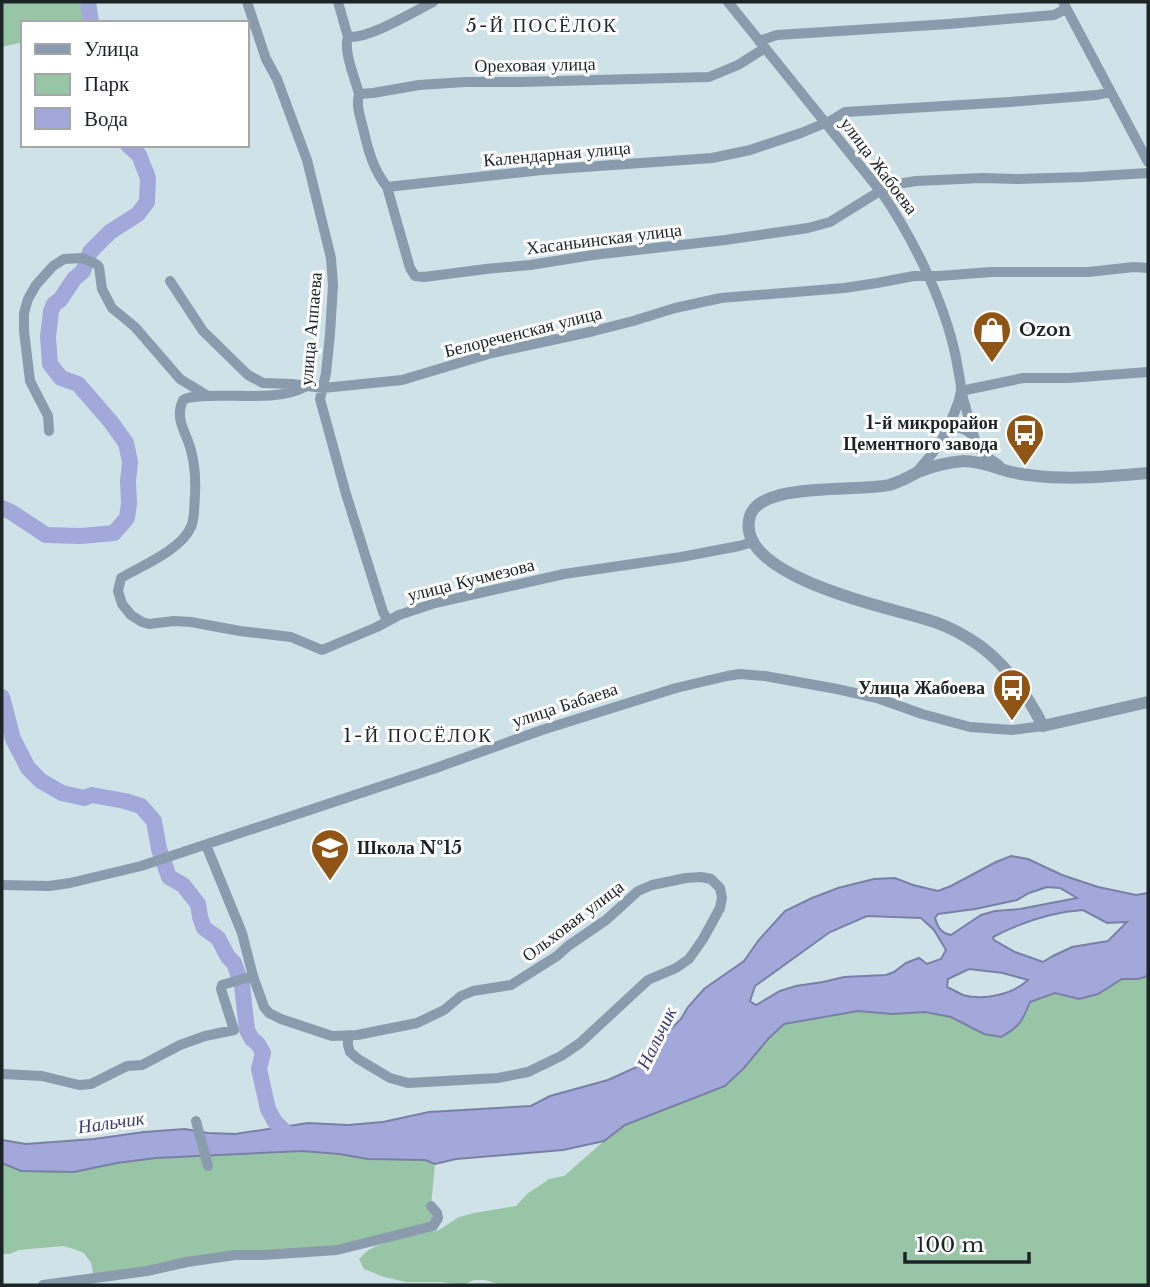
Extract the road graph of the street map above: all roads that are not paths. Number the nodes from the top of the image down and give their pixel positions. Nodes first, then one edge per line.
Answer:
1 (247, 2) edge
2 (338, 2) edge
3 (433, 2) edge
4 (728, 2) edge
5 (1064, 5) edge
6 (348, 37) junction
7 (762, 44) junction
8 (1111, 92) junction
9 (359, 94) junction
10 (824, 123) junction
11 (1148, 162) edge
12 (1148, 173) edge
13 (387, 187) junction
14 (881, 192) junction
15 (1148, 268) edge
16 (928, 276) junction
17 (170, 281) dead end
18 (1148, 372) edge
19 (306, 386) junction
20 (323, 388) junction
21 (961, 391) junction
22 (209, 396) junction
23 (48, 431) dead end
24 (941, 440) junction
25 (976, 442) junction
26 (962, 461) junction
27 (1005, 470) junction
28 (1148, 473) edge
29 (916, 474) junction
30 (753, 542) junction
31 (388, 621) junction
32 (1148, 702) edge
33 (1043, 726) junction
34 (206, 845) junction
35 (2, 885) edge
36 (250, 977) junction
37 (348, 1037) junction
38 (2, 1074) edge
39 (196, 1122) dead end
40 (207, 1165) dead end
41 (431, 1206) dead end
42 (43, 1285) edge

1 - 20 street, улица Аппаева
2 - 6 street
3 - 6 street
4 - 7 street, улица Жабоева
5 - 7 street, Ореховая улица
5 - 8 street
6 - 9 street
7 - 9 street, Ореховая улица
7 - 10 street, улица Жабоева
8 - 10 street, Календарная улица
8 - 11 street
9 - 13 street
10 - 13 street, Календарная улица
10 - 14 street, улица Жабоева
12 - 14 street, Хасаньинская улица
13 - 14 street, Хасаньинская улица
14 - 16 street, улица Жабоева
15 - 16 street, Белореченская улица
16 - 20 street, Белореченская улица
16 - 21 street, улица Жабоева
17 - 19 street, Белореченская улица
18 - 21 street
19 - 20 street, Белореченская улица
19 - 22 street, улица Кучмезова
20 - 31 street, улица Аппаева
21 - 24 street, улица Жабоева
21 - 25 street
22 - 23 street
22 - 31 street, улица Кучмезова
24 - 25 street
24 - 26 street
24 - 29 street, улица Жабоева
25 - 26 street
25 - 27 street
26 - 27 street
26 - 29 street
27 - 28 street
29 - 30 street
30 - 31 street, улица Кучмезова
30 - 33 street
32 - 33 street, улица Бабаева
33 - 34 street, улица Бабаева
34 - 35 street, улица Бабаева
34 - 36 street, Ольховая улица
36 - 37 street, Ольховая улица
36 - 38 street
37 - 37 street, Ольховая улица
39 - 40 street
41 - 42 street

